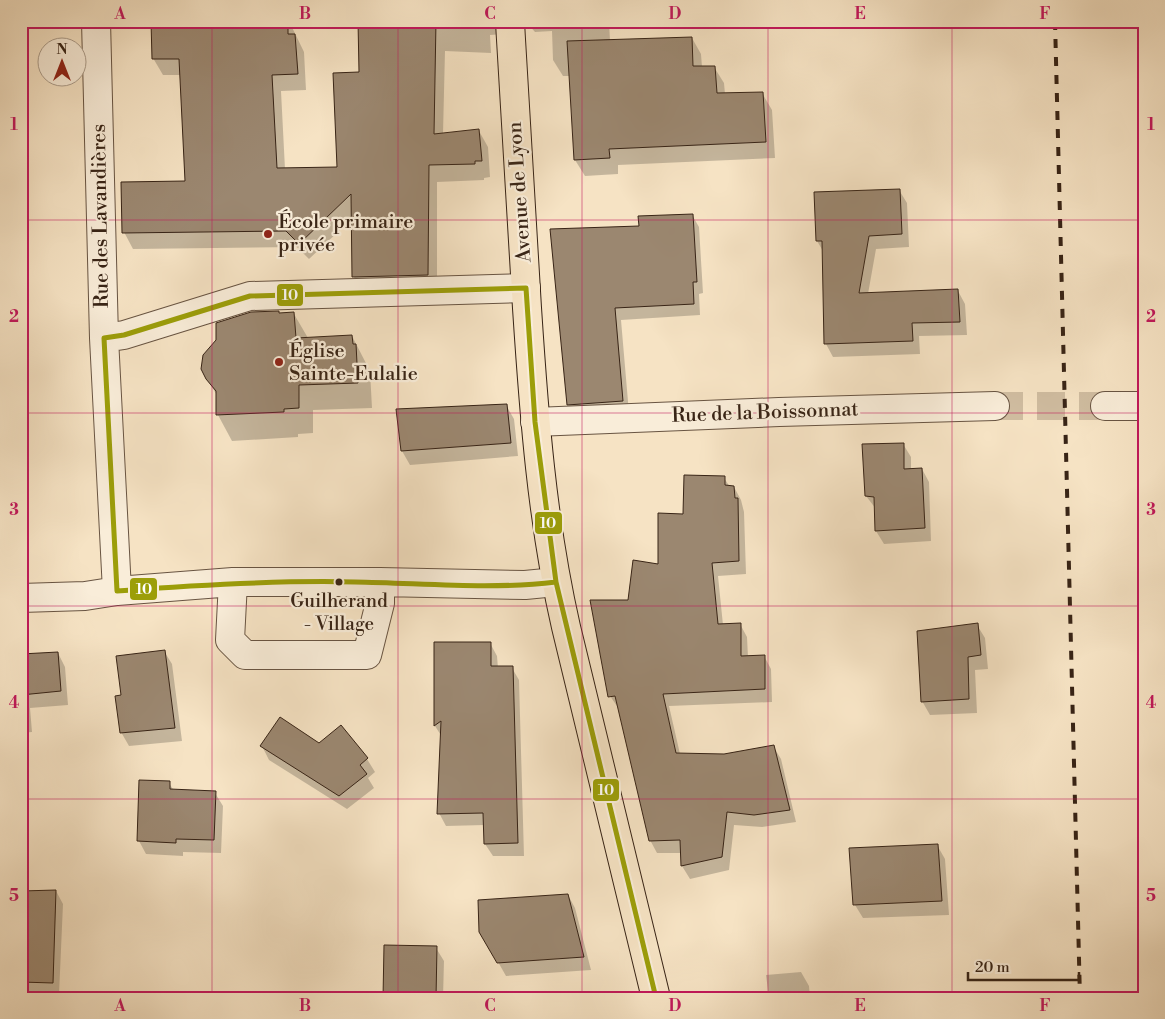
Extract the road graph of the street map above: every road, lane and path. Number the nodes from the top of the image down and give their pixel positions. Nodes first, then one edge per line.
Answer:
1 (96, 21) edge
2 (510, 21) edge
3 (526, 288) junction
4 (104, 338) junction
5 (995, 406) tunnel mouth
6 (1105, 406) tunnel mouth
7 (1144, 406) edge
8 (535, 422) junction
9 (233, 582) junction
10 (380, 582) junction
11 (556, 582) junction
12 (117, 591) junction
13 (21, 598) edge
14 (656, 998) edge

1 - 4 street, Rue des Lavandières
2 - 3 main road, Avenue de Lyon
3 - 4 street
3 - 8 main road, Avenue de Lyon
4 - 12 street, Rue des Lavandières
5 - 8 street, Rue de la Boissonnat
6 - 7 street
8 - 11 main road, Avenue de Lyon
9 - 10 street
9 - 10 street
9 - 12 street
10 - 11 street
11 - 14 main road, Avenue de Lyon
12 - 13 street

